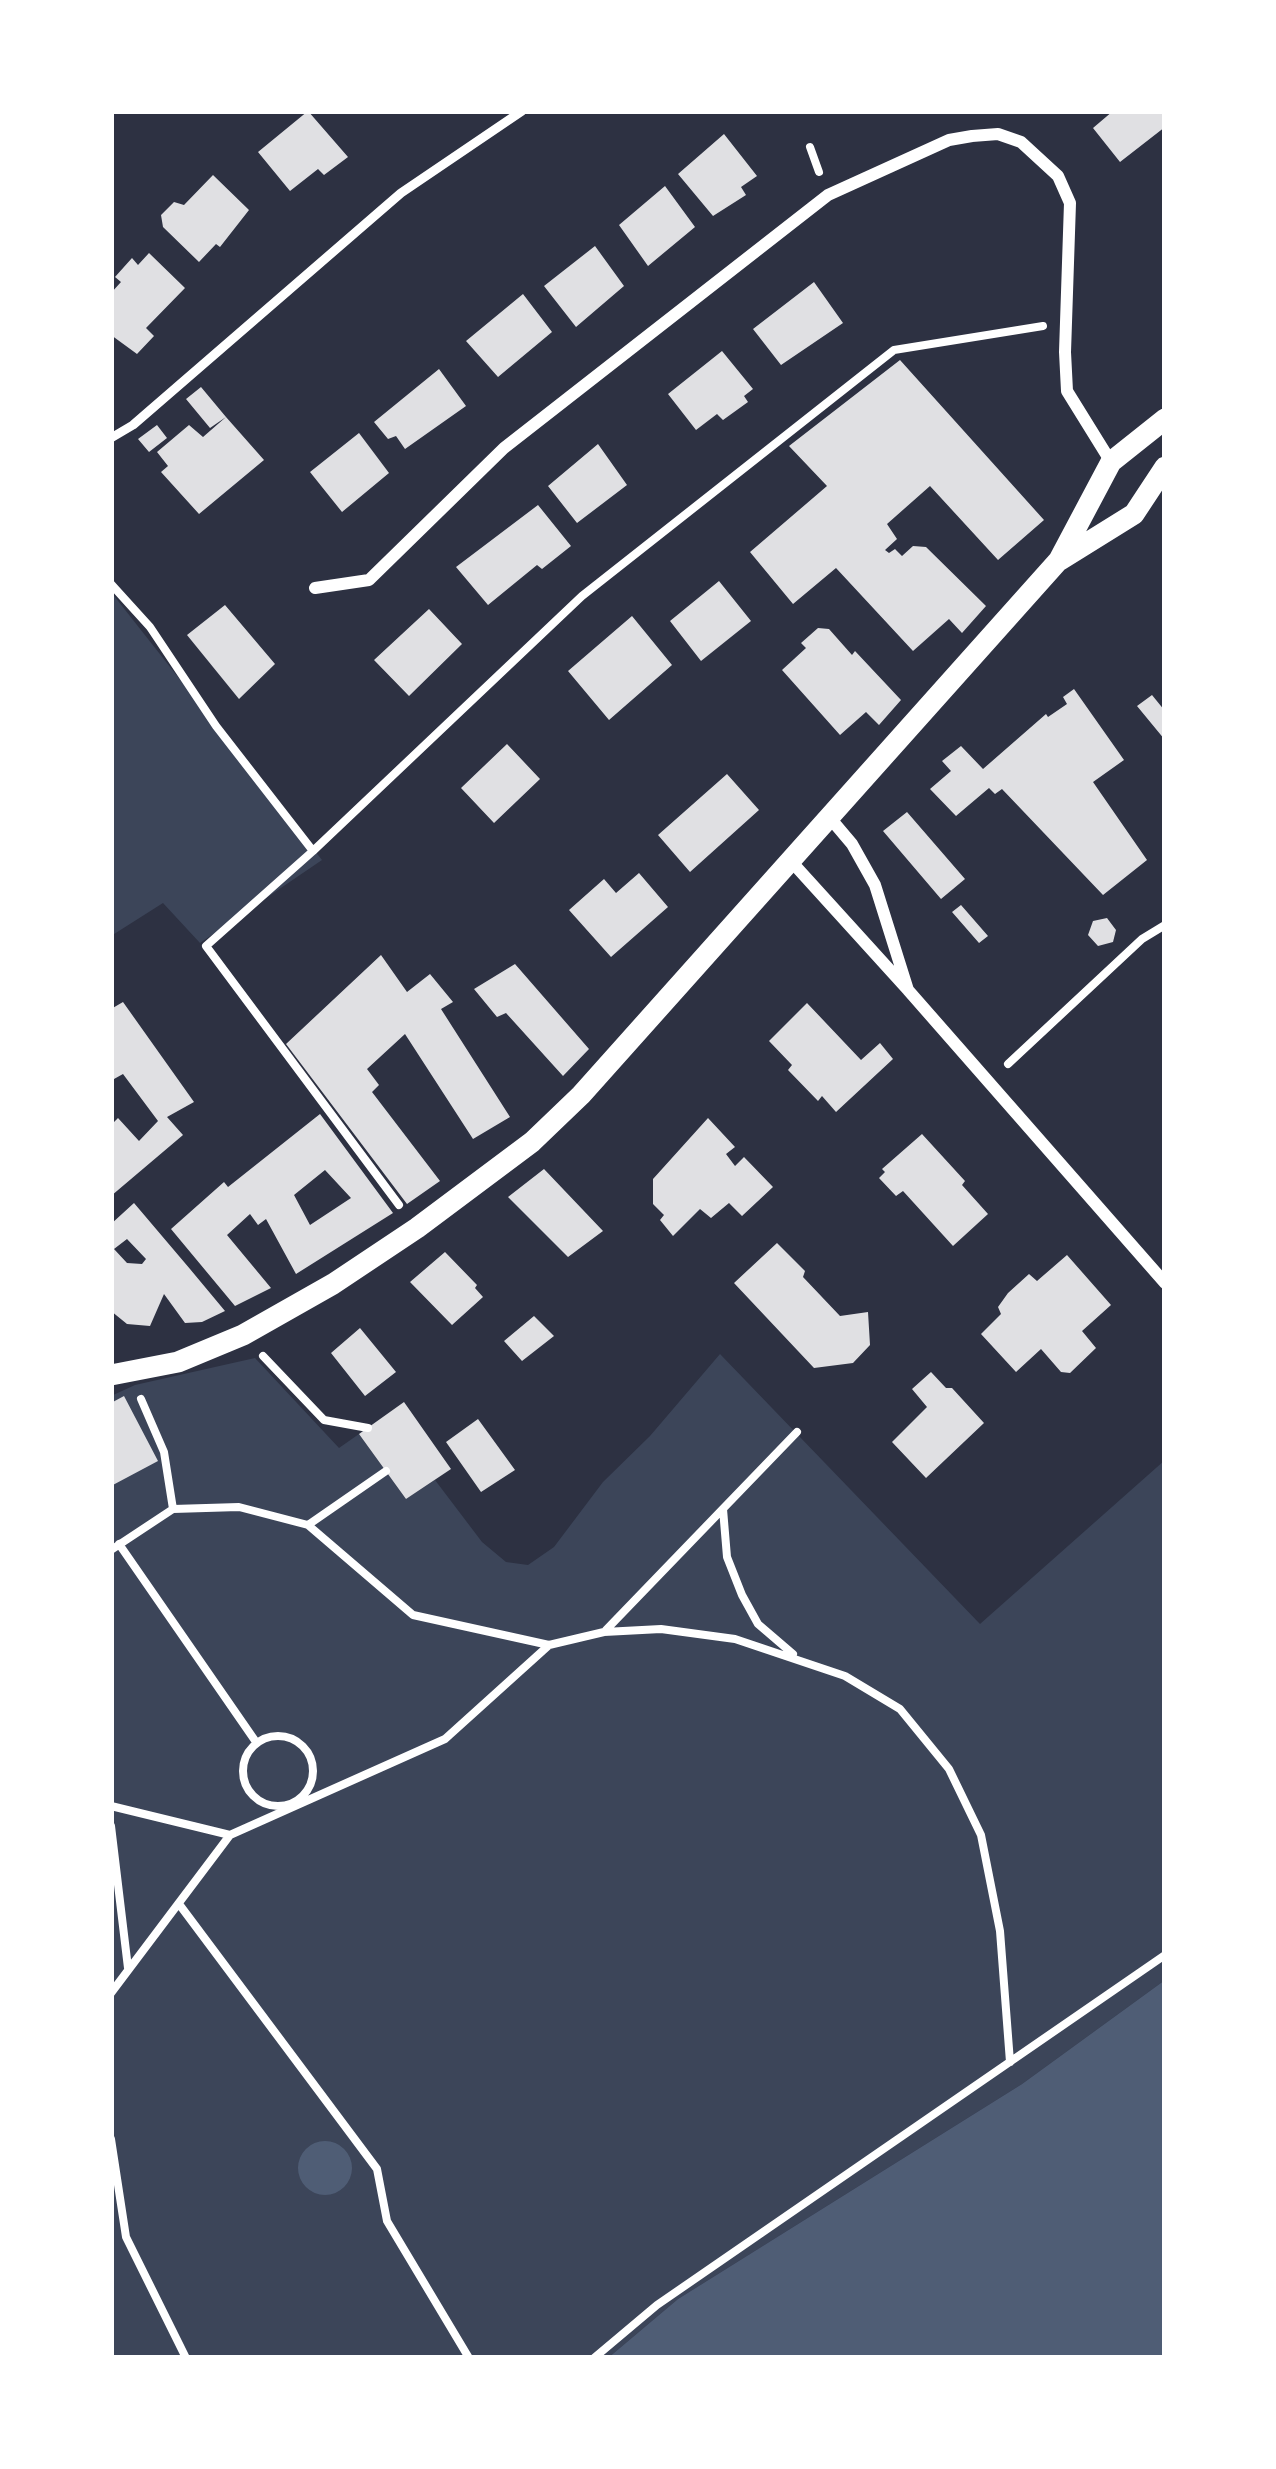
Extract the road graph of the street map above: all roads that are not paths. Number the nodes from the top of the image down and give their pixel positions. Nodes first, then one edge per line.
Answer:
1 (522, 111) edge
2 (1165, 419) edge
3 (111, 438) edge
4 (1111, 462) junction
5 (1165, 467) edge
6 (1059, 560) junction
7 (315, 587) dead end
8 (830, 818) junction
9 (790, 860) junction
10 (908, 990) junction
11 (1165, 1283) edge
12 (111, 1375) edge

1 - 3 lane
2 - 4 street
4 - 6 street
4 - 7 street
5 - 6 street
6 - 8 street
8 - 9 street
8 - 10 street
9 - 10 street
9 - 12 street
10 - 11 street

